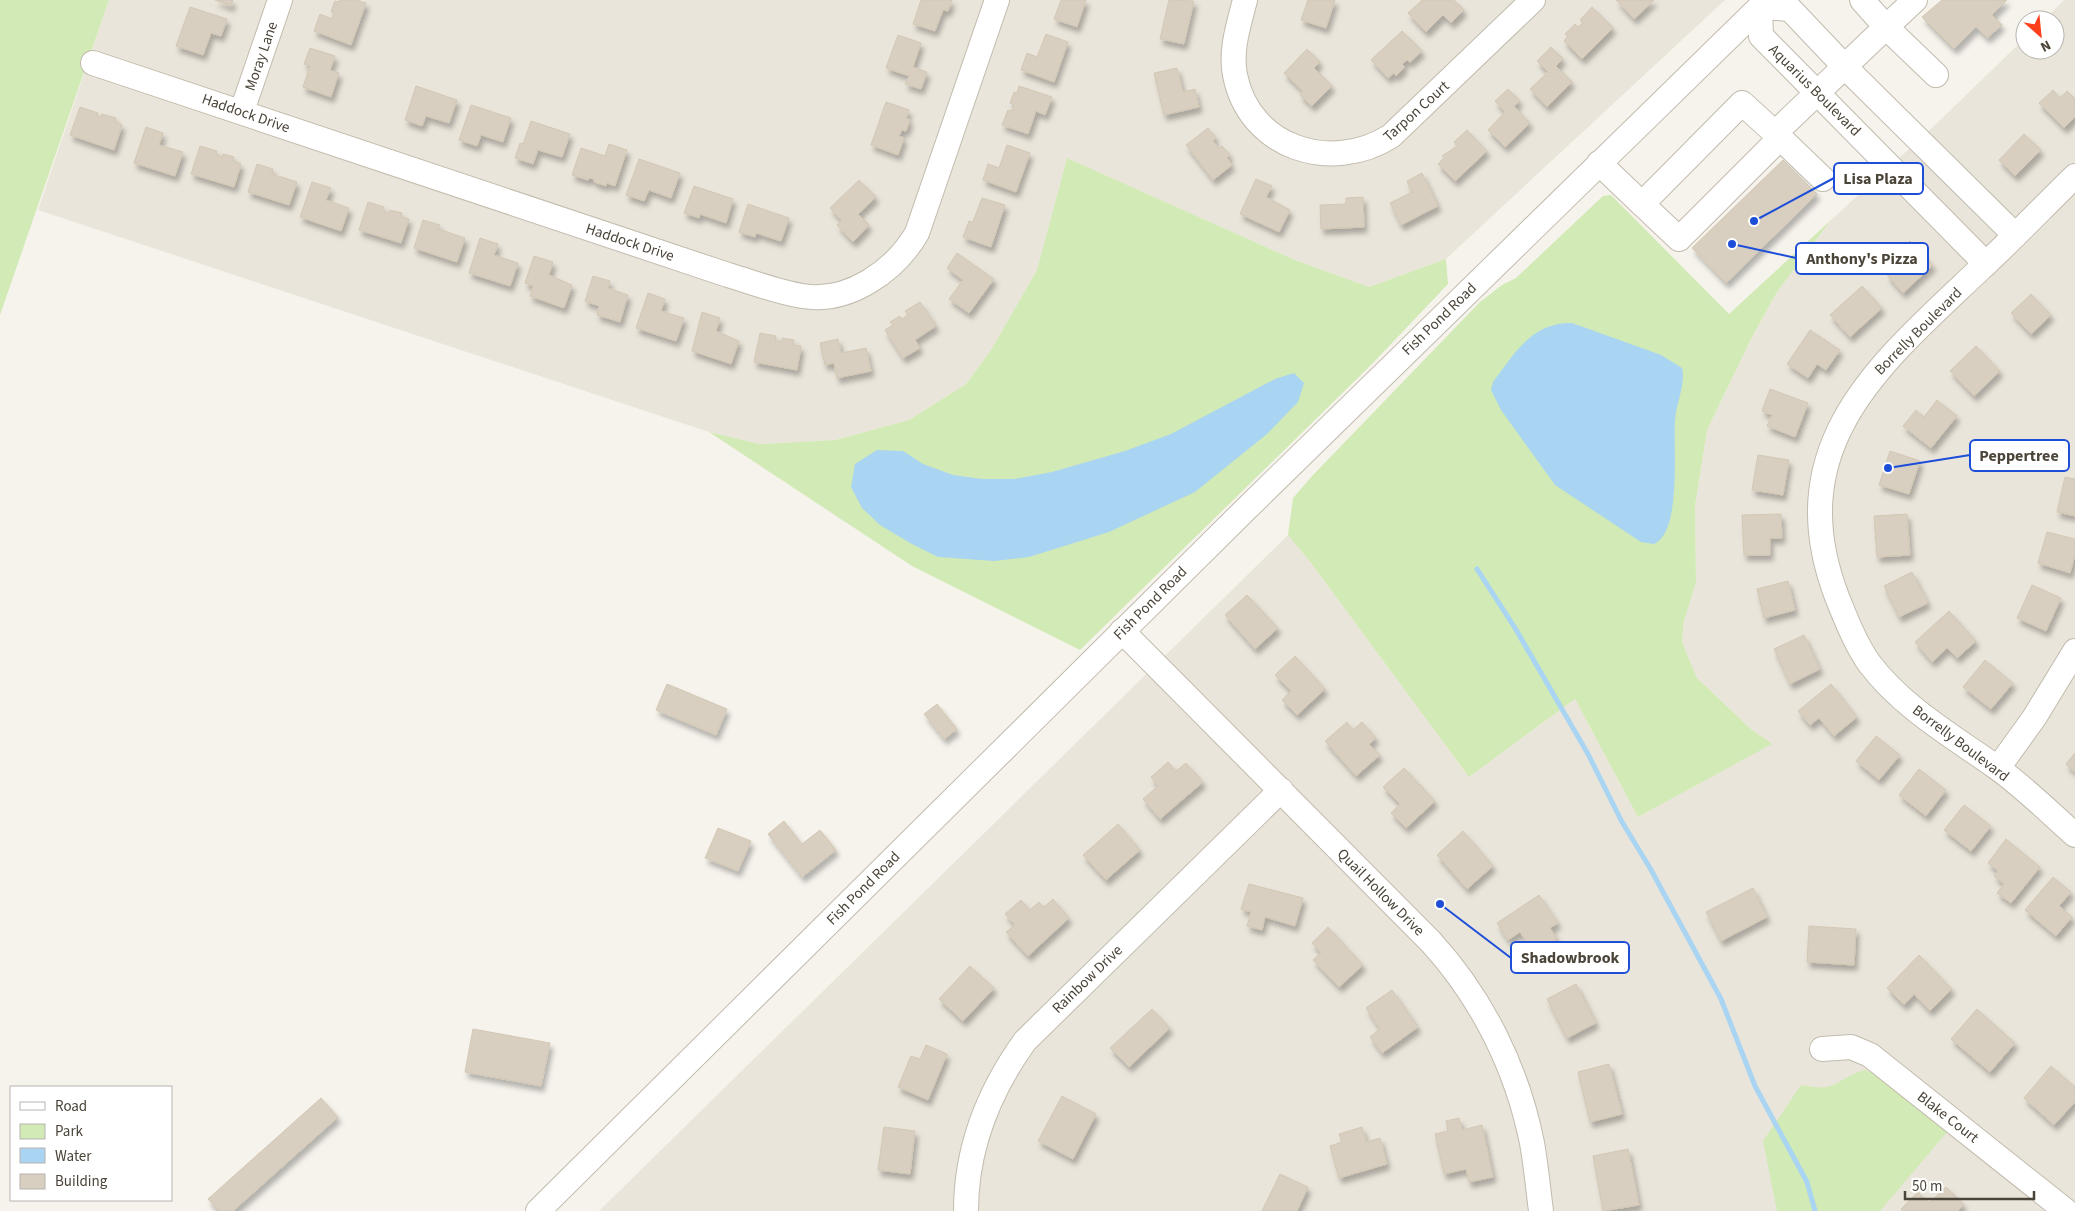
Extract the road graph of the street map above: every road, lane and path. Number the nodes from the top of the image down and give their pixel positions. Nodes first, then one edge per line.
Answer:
1 (280, 0) edge
2 (997, 0) edge
3 (1245, 0) edge
4 (1533, 0) edge
5 (1862, 0) edge
6 (1915, 0) edge
7 (1760, 2) edge
8 (1886, 27) junction
9 (94, 62) dead end
10 (1845, 67) junction
11 (1936, 75) dead end
12 (1819, 94) junction
13 (242, 111) junction
14 (1778, 136) junction
15 (1599, 163) junction
16 (2075, 176) edge
17 (1823, 179) dead end
18 (1642, 204) junction
19 (2015, 235) junction
20 (1986, 264) junction
21 (1122, 631) junction
22 (2075, 651) edge
23 (1998, 768) junction
24 (1281, 790) junction
25 (2075, 834) edge
26 (1822, 1049) dead end
27 (538, 1211) edge
28 (966, 1211) edge
29 (1541, 1211) edge
30 (2066, 1211) edge

1 - 13 street, Moray Lane
2 - 13 street, Haddock Drive
3 - 4 street, Tarpon Court
5 - 8 street
6 - 8 street
7 - 10 street
7 - 12 street, Aquarius Boulevard
7 - 15 street, Fish Pond Road
8 - 10 street
8 - 11 street
9 - 13 street, Haddock Drive
10 - 12 street
10 - 19 street
12 - 14 street
12 - 20 street, Aquarius Boulevard
14 - 17 street
14 - 18 street
14 - 18 street
15 - 18 street
15 - 21 street, Fish Pond Road
16 - 19 street, Borrelly Boulevard
19 - 20 street, Borrelly Boulevard
20 - 23 street, Borrelly Boulevard
21 - 24 street, Quail Hollow Drive
21 - 27 street, Fish Pond Road
22 - 23 street
23 - 25 street, Borrelly Boulevard
24 - 28 street, Rainbow Drive
24 - 29 street, Quail Hollow Drive
26 - 30 street, Blake Court

